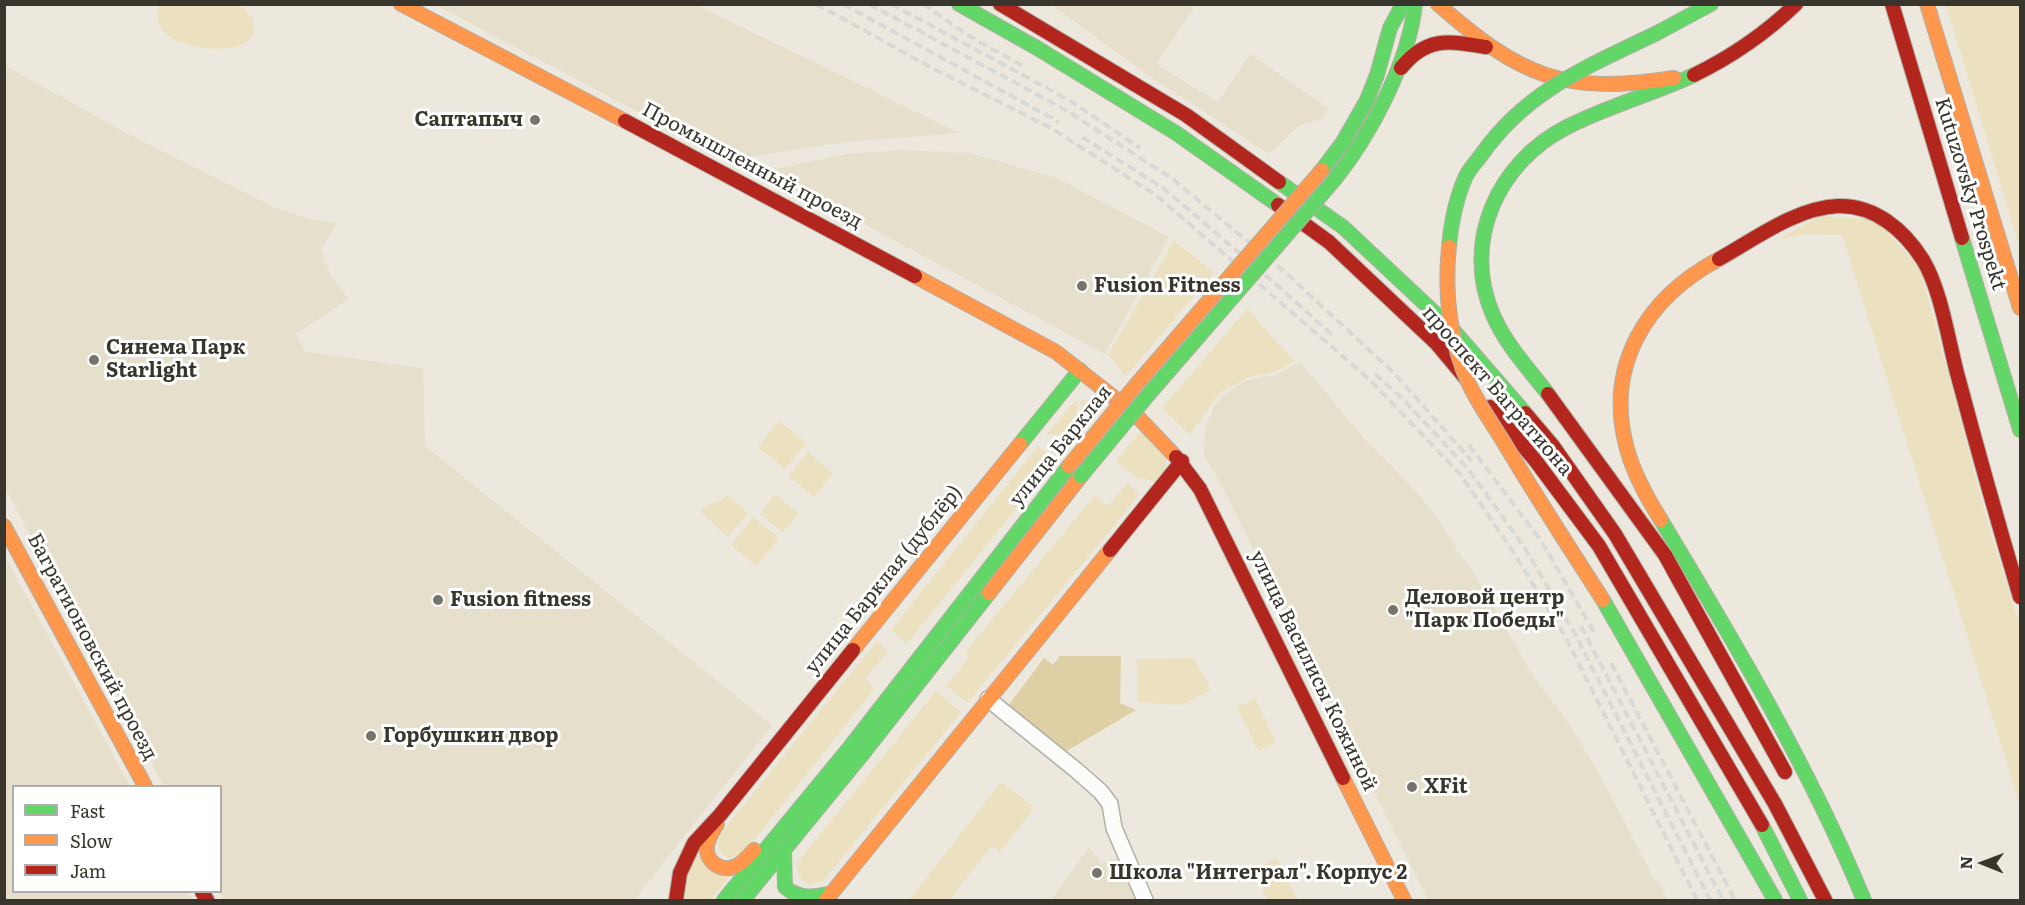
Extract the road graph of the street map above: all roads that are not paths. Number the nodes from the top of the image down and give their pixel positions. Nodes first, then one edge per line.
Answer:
1 (400, 4) edge
2 (959, 4) edge
3 (1000, 4) edge
4 (1394, 4) edge
5 (1402, 4) edge
6 (1415, 4) edge
7 (1438, 4) edge
8 (1711, 4) edge
9 (1796, 4) edge
10 (1892, 4) edge
11 (1927, 4) edge
12 (1390, 28) junction
13 (1488, 48) junction
14 (1697, 73) junction
15 (1389, 89) junction
16 (2020, 308) edge
17 (1080, 370) junction
18 (2020, 430) edge
19 (1182, 461) junction
20 (4, 526) edge
21 (2020, 597) edge
22 (988, 699) junction
23 (145, 785) edge
24 (1794, 787) dead end
25 (720, 815) junction
26 (1811, 818) dead end
27 (784, 827) junction
28 (784, 851) junction
29 (785, 894) edge
30 (829, 897) edge
31 (676, 900) edge
32 (724, 900) edge
33 (743, 900) edge
34 (1145, 900) edge
35 (1404, 900) edge
36 (1775, 900) edge
37 (1800, 900) edge
38 (1825, 900) edge
39 (1858, 900) edge
40 (1864, 900) edge

1 - 17 main road, Промышленный проезд
2 - 37 main road, проспект Багратиона
3 - 38 main road, проспект Багратиона
4 - 12 main road
5 - 12 main road, улица Барклая
6 - 15 main road, улица Барклая
7 - 13 main road
8 - 36 main road, bridge
9 - 14 main road
10 - 18 main road, Kutuzovsky Prospekt
11 - 16 main road, Kutuzovsky Prospekt
12 - 27 main road, улица Барклая, bridge
13 - 14 main road
13 - 15 main road
14 - 24 main road
15 - 28 main road, улица Барклая, bridge
17 - 19 main road, Промышленный проезд
17 - 25 main road, улица Барклая (дублёр)
19 - 22 main road
19 - 35 main road, улица Василисы Кожиной
20 - 23 main road, Багратионовский проезд
21 - 40 main road
22 - 30 main road
22 - 34 street
25 - 27 main road, улица Барклая (дублёр)
25 - 31 main road, улица Барклая (дублёр)
26 - 39 main road
27 - 32 main road, улица Барклая
28 - 29 main road
28 - 33 main road, улица Барклая
29 - 30 main road

